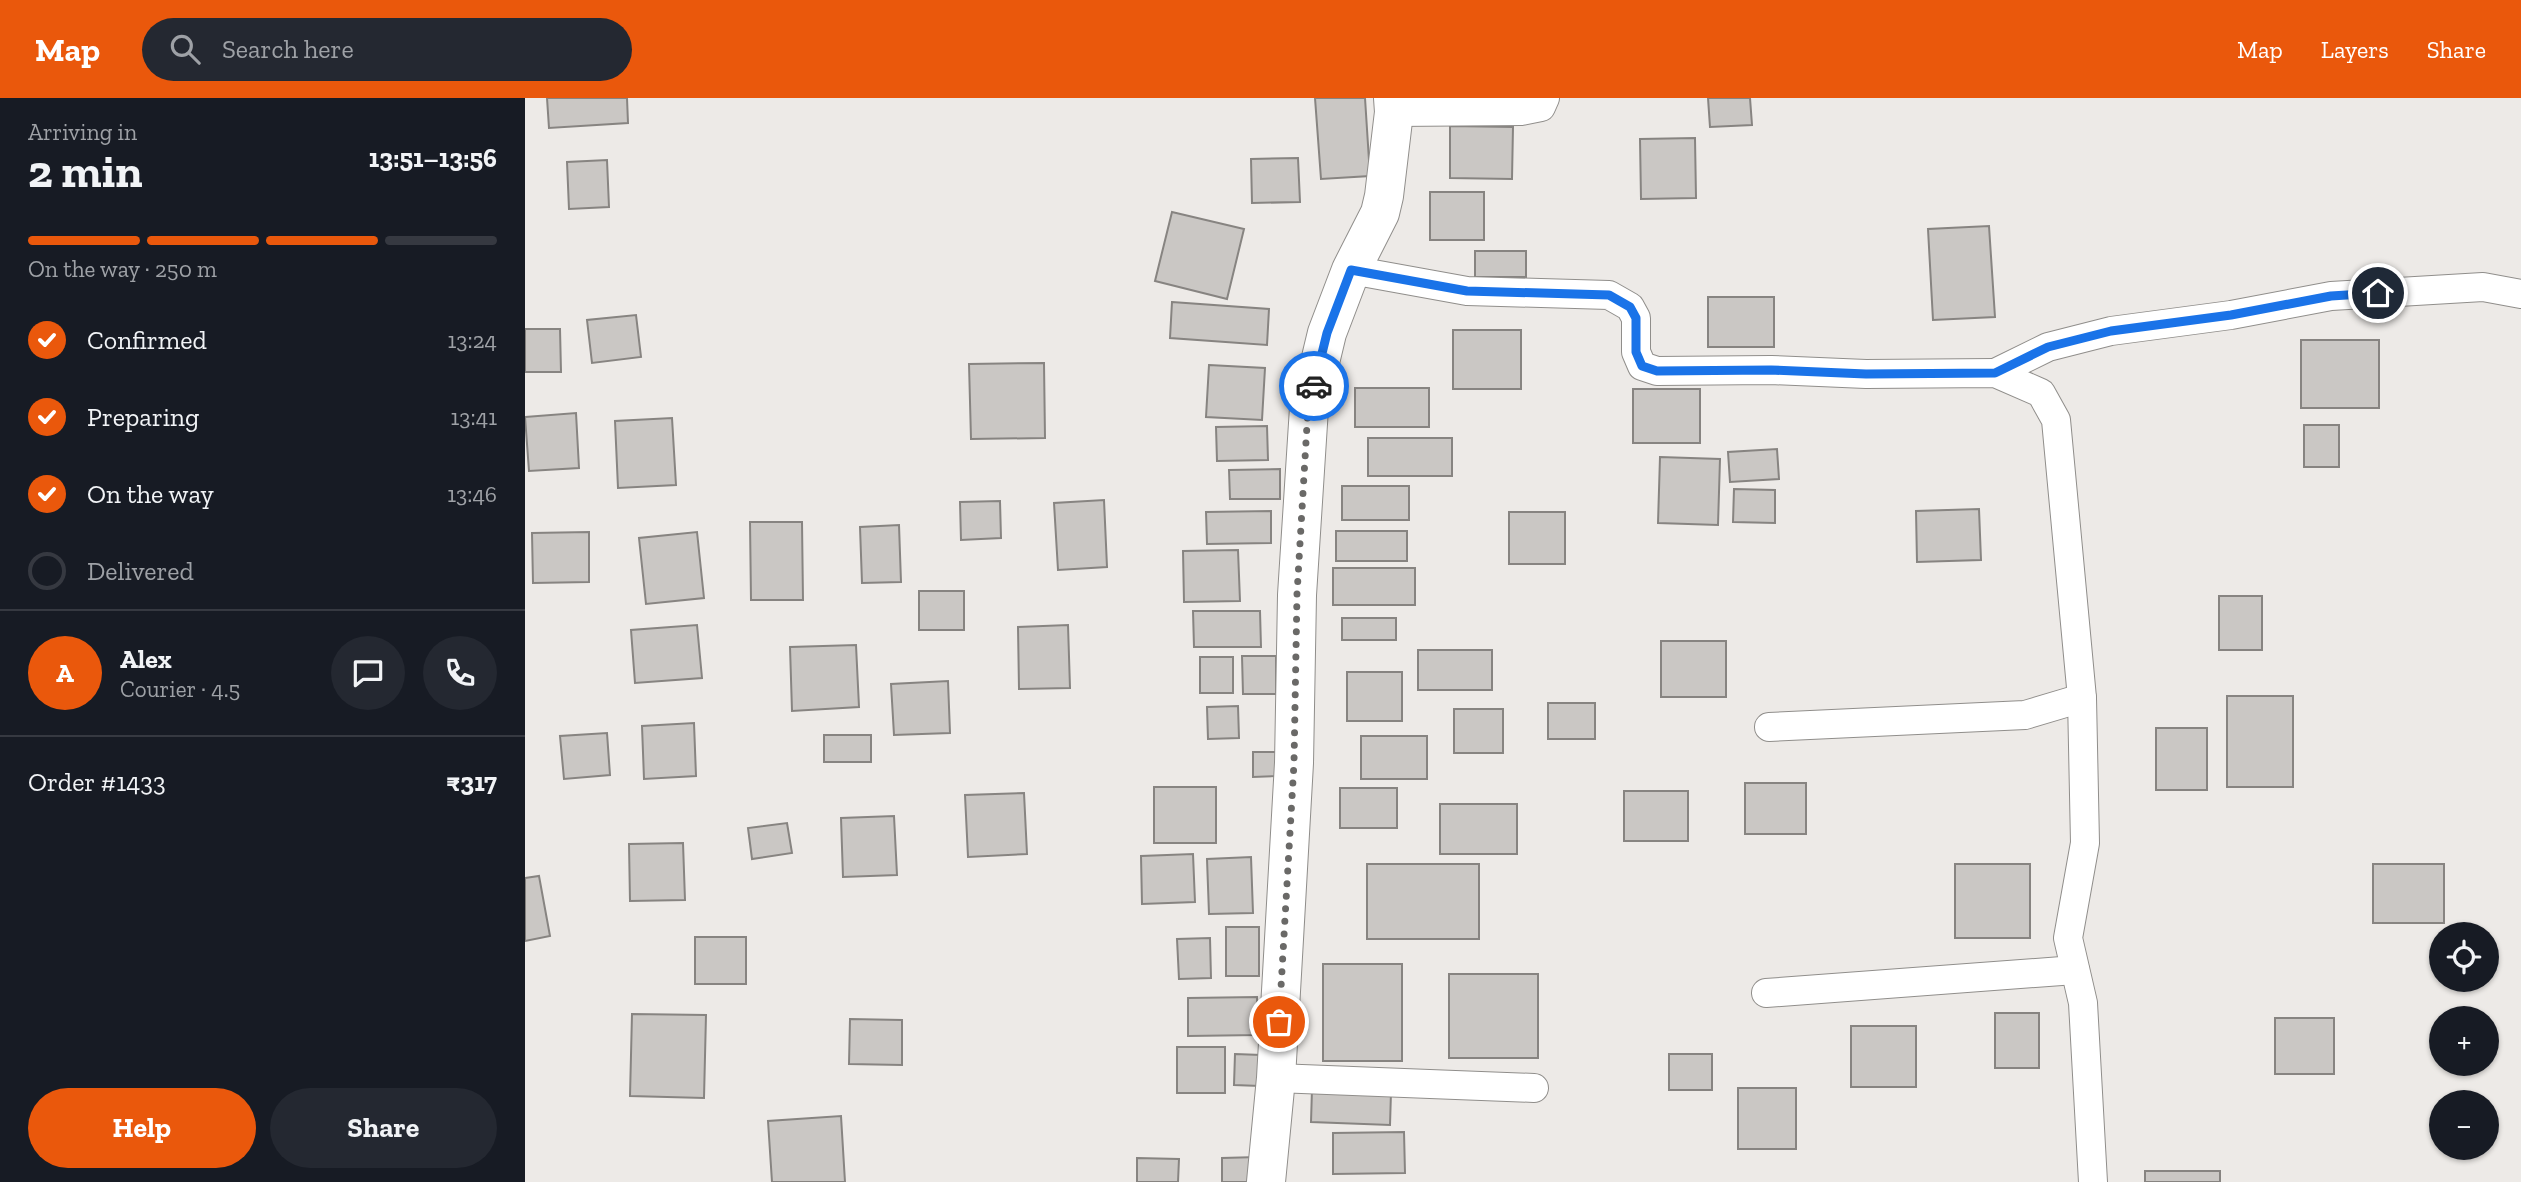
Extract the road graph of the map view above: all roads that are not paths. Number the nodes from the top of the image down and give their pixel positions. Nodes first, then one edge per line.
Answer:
1 (1545, 98) edge
2 (1394, 105) edge
3 (1351, 270) junction
4 (2521, 293) edge
5 (1995, 373) junction
6 (2082, 698) junction
7 (1769, 727) dead end
8 (2075, 970) junction
9 (1766, 993) dead end
10 (1276, 1078) junction
11 (1534, 1088) dead end
12 (1266, 1182) edge
13 (2093, 1182) edge

1 - 2 street
2 - 3 main road
3 - 5 street
3 - 10 main road
4 - 5 street
5 - 6 street
6 - 7 street
6 - 8 street
8 - 9 street
8 - 13 street
10 - 11 street
10 - 12 main road

